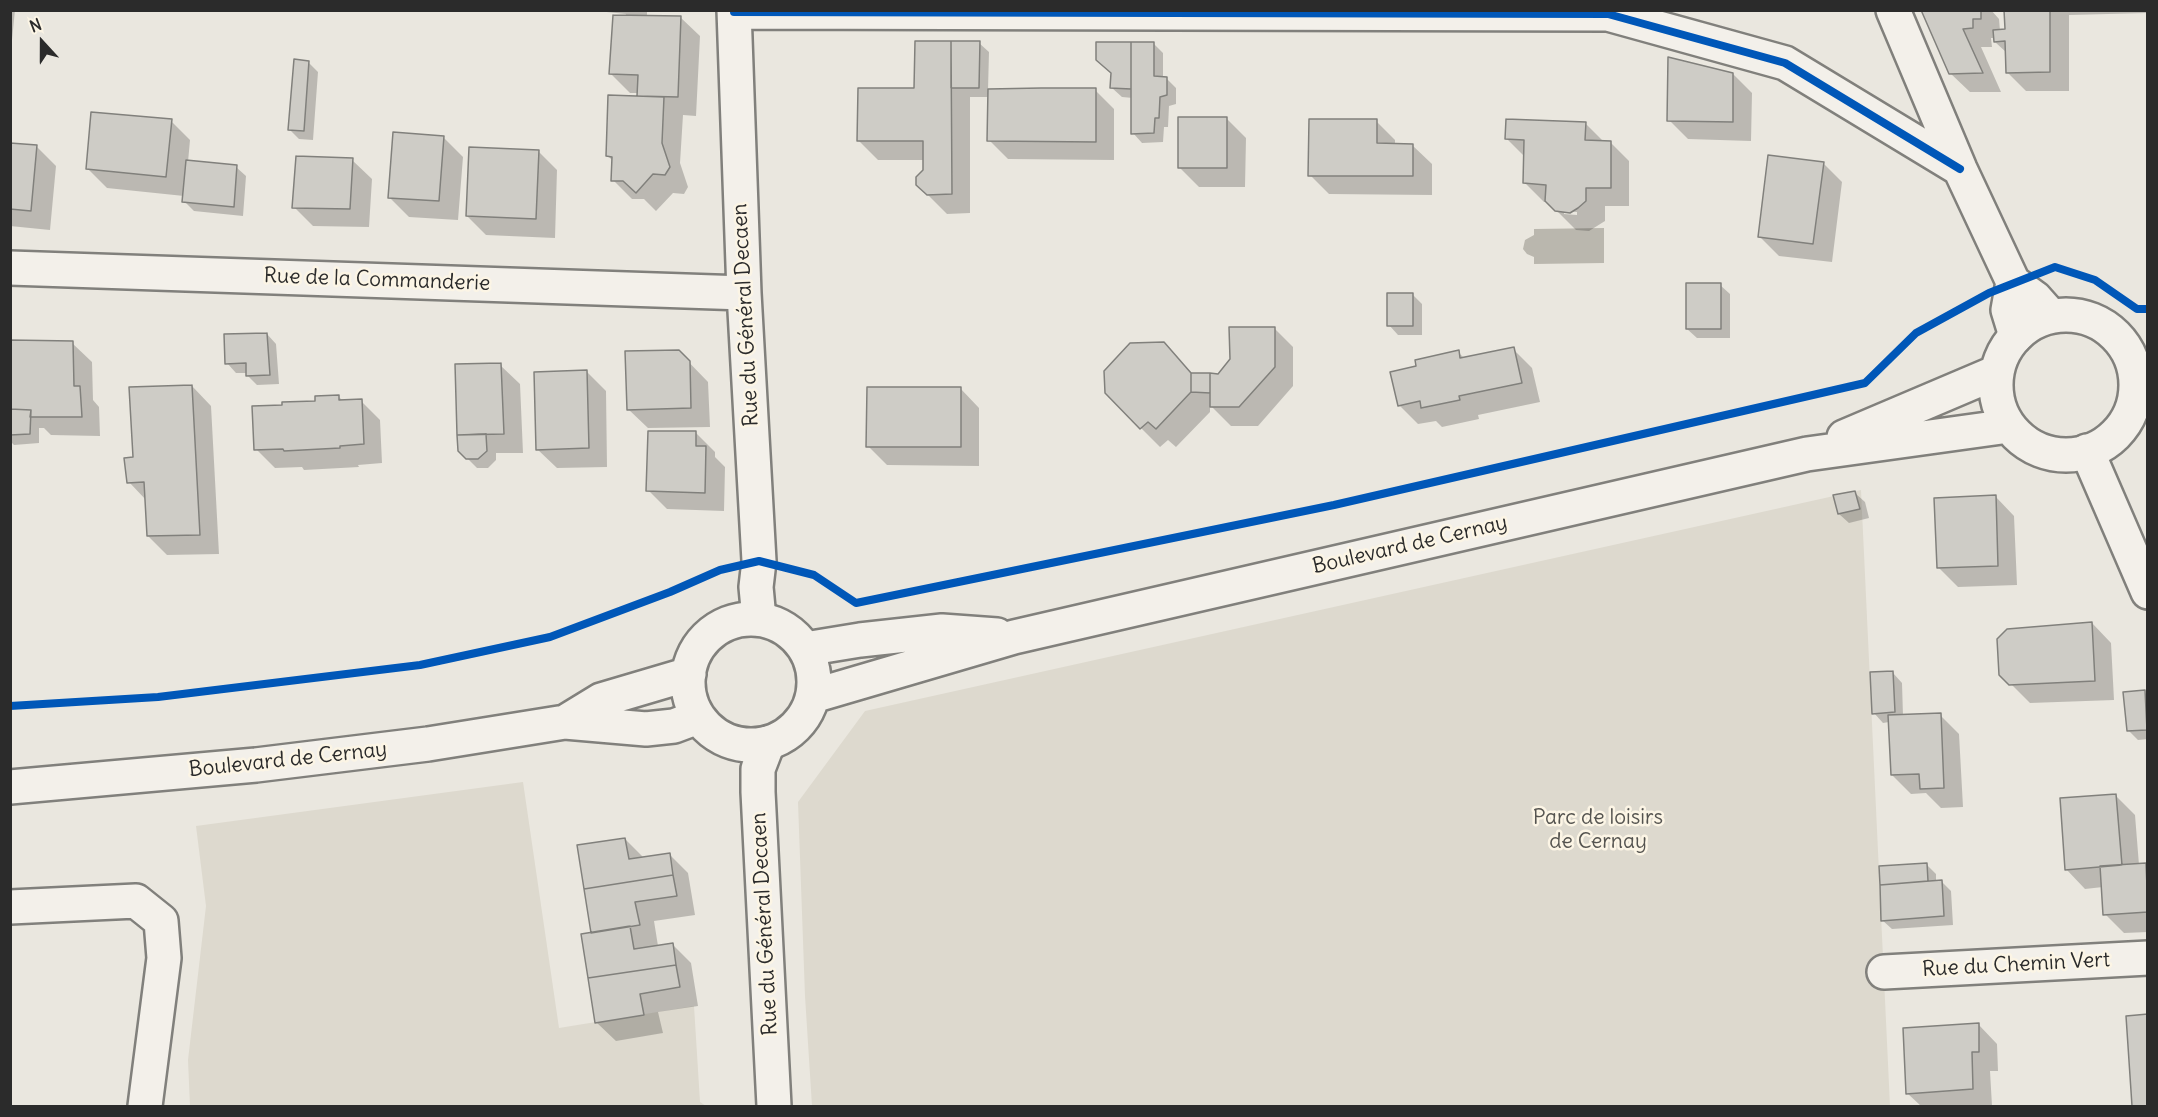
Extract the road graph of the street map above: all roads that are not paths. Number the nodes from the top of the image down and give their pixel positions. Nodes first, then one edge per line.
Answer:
1 (1893, 10) edge
2 (734, 11) edge
3 (1960, 169) junction
4 (10, 268) edge
5 (2013, 282) junction
6 (744, 293) junction
7 (2051, 316) junction
8 (2016, 336) junction
9 (2135, 345) edge
10 (1997, 372) junction
11 (2140, 403) edge
12 (2008, 426) junction
13 (2088, 451) junction
14 (1807, 454) junction
15 (2148, 592) edge
16 (759, 619) junction
17 (1014, 637) junction
18 (805, 649) junction
19 (688, 674) junction
20 (813, 696) junction
21 (698, 717) junction
22 (565, 722) junction
23 (768, 743) junction
24 (10, 787) edge
25 (10, 906) edge
26 (2148, 958) edge
27 (1884, 972) dead end
28 (145, 1107) edge
29 (774, 1107) edge

1 - 3 street
2 - 3 street
2 - 6 street, Rue du Général Decaen
3 - 5 street
4 - 6 street, Rue de la Commanderie
5 - 7 street
5 - 8 street
6 - 16 street, Rue du Général Decaen
7 - 8 street
7 - 9 street
8 - 10 street
9 - 11 street
10 - 12 street
10 - 14 street, Boulevard de Cernay
11 - 13 street
12 - 13 street
12 - 14 street, Boulevard de Cernay
13 - 15 street
14 - 17 street, Boulevard de Cernay
16 - 18 street
16 - 19 street
17 - 18 street, Boulevard de Cernay
17 - 20 street, Boulevard de Cernay
18 - 20 street
19 - 21 street
19 - 22 street, Boulevard de Cernay
20 - 23 street
21 - 22 street, Boulevard de Cernay
21 - 23 street
22 - 24 street, Boulevard de Cernay
23 - 29 street, Rue du Général Decaen
25 - 28 street
26 - 27 street, Rue du Chemin Vert

